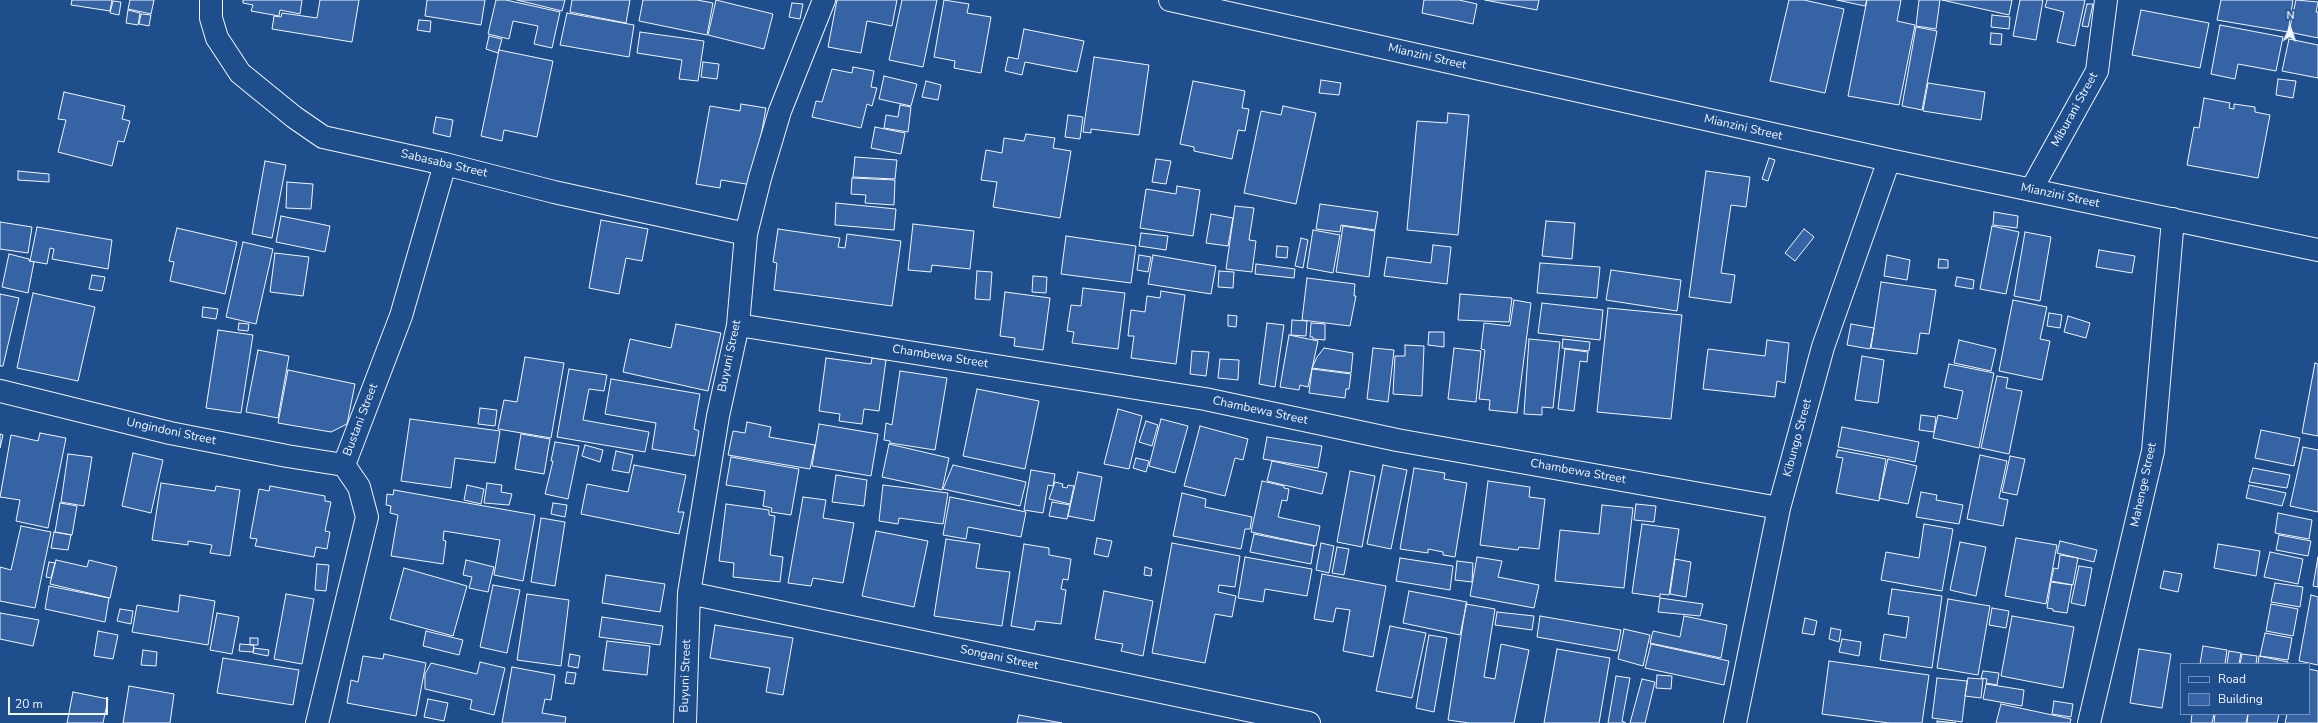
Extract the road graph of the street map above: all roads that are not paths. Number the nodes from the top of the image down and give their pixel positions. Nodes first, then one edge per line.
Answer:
1 (211, 0) edge
2 (824, 0) edge
3 (1170, 0) edge
4 (2106, 0) edge
5 (1889, 160) junction
6 (445, 164) junction
7 (2031, 190) junction
8 (2173, 220) junction
9 (746, 234) junction
10 (2318, 250) edge
11 (738, 325) junction
12 (0, 392) edge
13 (344, 465) junction
14 (1779, 508) junction
15 (689, 593) junction
16 (1277, 720) edge
17 (317, 723) edge
18 (685, 723) edge
19 (1310, 723) edge
20 (1735, 723) edge
21 (2090, 723) edge

1 - 6 street, Sabasaba Street
2 - 9 street, Buyuni Street
3 - 5 street, Mianzini Street
4 - 7 street, Miburani Street
5 - 7 street, Mianzini Street
5 - 14 street, Kibungo Street
6 - 9 street, Sabasaba Street
6 - 13 street, Bustani Street
7 - 8 street, Mianzini Street
8 - 10 street, Mianzini Street
8 - 21 street, Mahenge Street
9 - 11 street, Buyuni Street
11 - 14 street, Chambewa Street
11 - 15 street, Buyuni Street
12 - 13 street, Ungindoni Street
13 - 17 street, Bustani Street
14 - 20 street, Kibungo Street
15 - 16 street, Songani Street
15 - 18 street, Buyuni Street
16 - 19 street, Songani Street

